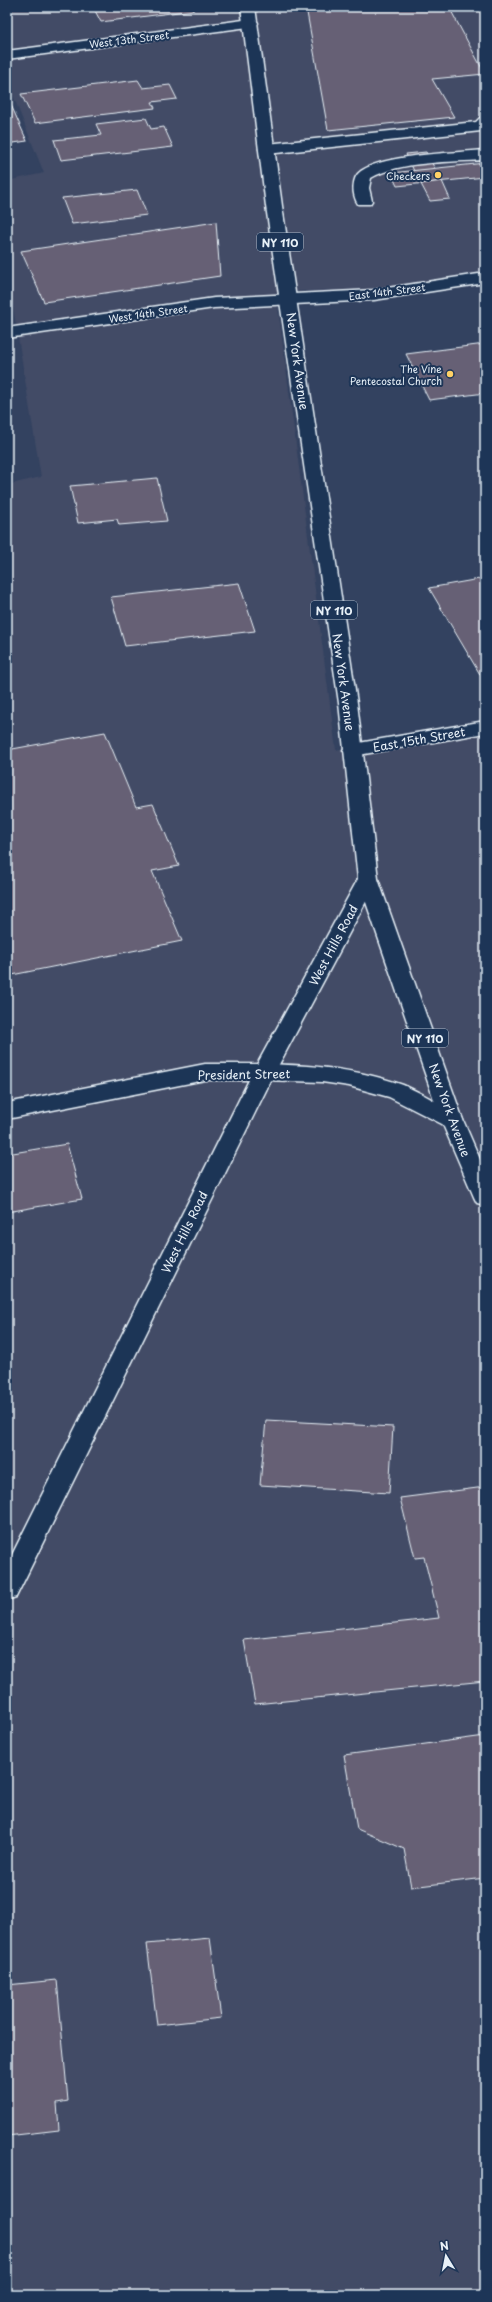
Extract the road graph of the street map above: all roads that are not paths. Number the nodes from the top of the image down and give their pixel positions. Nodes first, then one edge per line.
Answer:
1 (248, 7) edge
2 (251, 24) junction
3 (7, 54) edge
4 (485, 121) edge
5 (267, 149) junction
6 (485, 155) edge
7 (364, 201) dead end
8 (485, 278) edge
9 (289, 299) junction
10 (7, 334) edge
11 (485, 727) edge
12 (353, 750) junction
13 (368, 878) junction
14 (264, 1072) junction
15 (7, 1112) edge
16 (452, 1120) junction
17 (485, 1197) edge
18 (7, 1590) edge

1 - 2 street, New York Avenue / NY 110
2 - 3 street, West 13th Street
2 - 5 street, New York Avenue / NY 110
4 - 5 street
5 - 9 street, New York Avenue / NY 110
6 - 7 street
8 - 9 street, East 14th Street
9 - 10 street, West 14th Street
9 - 12 street, New York Avenue / NY 110
11 - 12 street, East 15th Street
12 - 13 street, New York Avenue / NY 110
13 - 14 street, West Hills Road
13 - 16 street, New York Avenue / NY 110
14 - 15 street, President Street
14 - 16 street, President Street
14 - 18 street, West Hills Road
16 - 17 street, New York Avenue / NY 110

